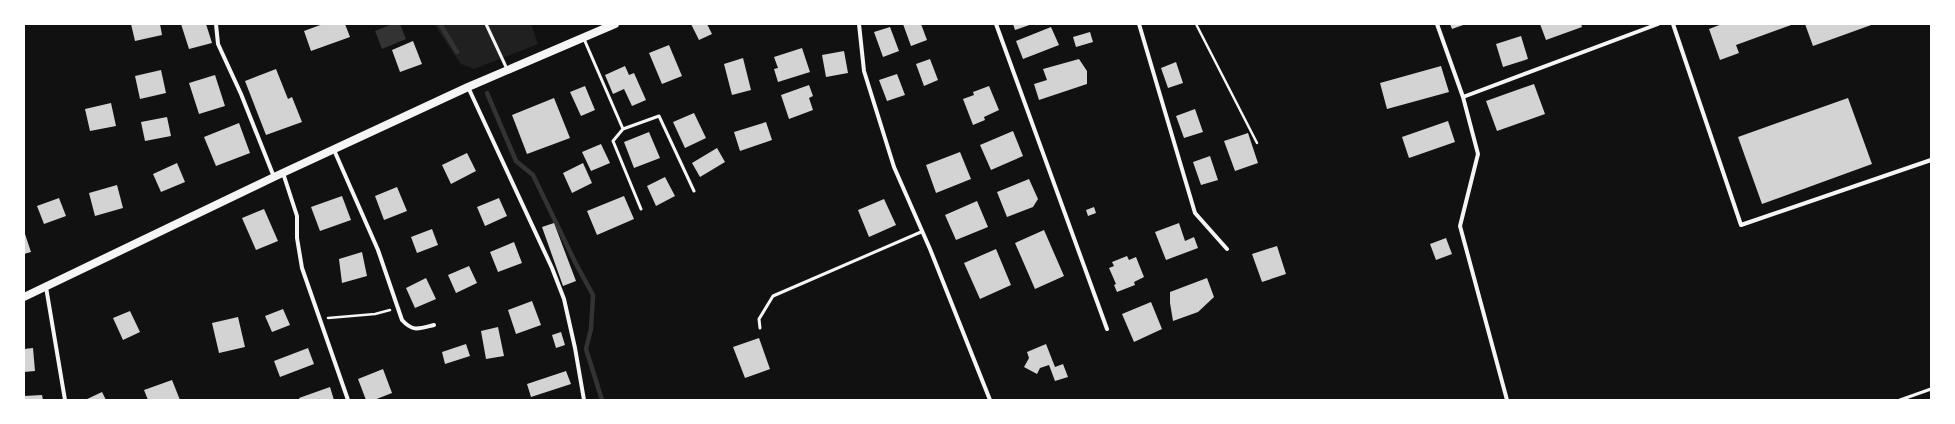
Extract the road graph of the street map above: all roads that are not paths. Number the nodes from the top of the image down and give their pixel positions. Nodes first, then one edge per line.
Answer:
1 (216, 24) edge
2 (486, 24) edge
3 (615, 24) edge
4 (859, 24) edge
5 (996, 24) edge
6 (1139, 24) edge
7 (1437, 24) edge
8 (1658, 24) edge
9 (1672, 24) edge
10 (584, 39) junction
11 (508, 71) junction
12 (468, 88) junction
13 (1463, 96) junction
14 (623, 129) junction
15 (334, 150) junction
16 (1931, 160) edge
17 (282, 173) junction
18 (274, 177) junction
19 (694, 191) dead end
20 (641, 208) dead end
21 (921, 232) junction
22 (1227, 249) dead end
23 (46, 287) junction
24 (24, 297) edge
25 (434, 325) dead end
26 (760, 328) dead end
27 (1107, 329) dead end
28 (1931, 389) edge
29 (65, 400) edge
30 (348, 400) edge
31 (584, 400) edge
32 (990, 400) edge
33 (1507, 400) edge
34 (1900, 400) edge

1 - 18 street
2 - 11 lane
3 - 10 main road
4 - 21 street
5 - 27 street
6 - 22 street
7 - 13 street
8 - 13 street
9 - 16 street
10 - 11 main road
10 - 14 lane
11 - 12 main road
12 - 15 main road
12 - 31 street
13 - 33 street
14 - 19 lane
14 - 20 lane
15 - 17 main road
15 - 25 street
17 - 18 main road
17 - 30 street
18 - 23 main road
21 - 26 lane
21 - 32 street
23 - 24 main road
23 - 29 street
28 - 34 lane

